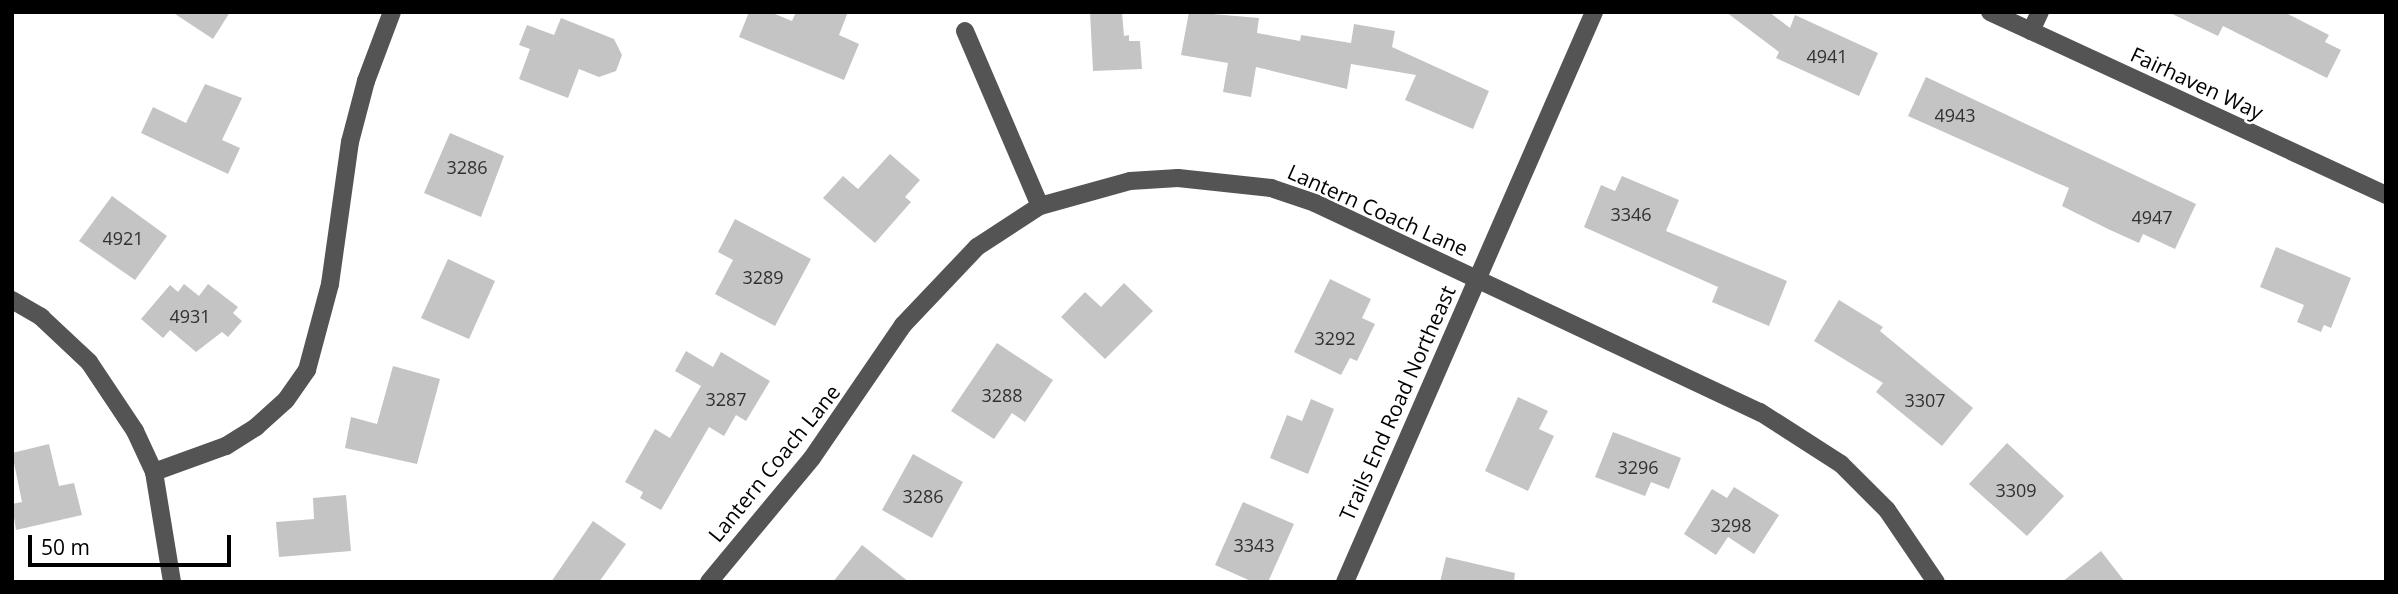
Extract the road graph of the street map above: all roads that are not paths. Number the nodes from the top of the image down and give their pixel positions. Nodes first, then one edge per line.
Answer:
1 (392, 12) edge
2 (1594, 12) edge
3 (1990, 12) edge
4 (2040, 12) edge
5 (965, 31) dead end
6 (2031, 32) junction
7 (2386, 195) edge
8 (1040, 206) junction
9 (1476, 278) junction
10 (12, 300) edge
11 (154, 472) junction
12 (172, 582) edge
13 (709, 582) edge
14 (1345, 582) edge
15 (1936, 582) edge

1 - 11 street
2 - 9 street, Trails End Road Northeast
3 - 6 street, Fairhaven Way
4 - 6 street
5 - 8 street
6 - 7 street, Fairhaven Way
8 - 9 street, Lantern Coach Lane
8 - 13 street, Lantern Coach Lane
9 - 14 street, Trails End Road Northeast
9 - 15 street, Lantern Coach Lane
10 - 11 street
11 - 12 street

